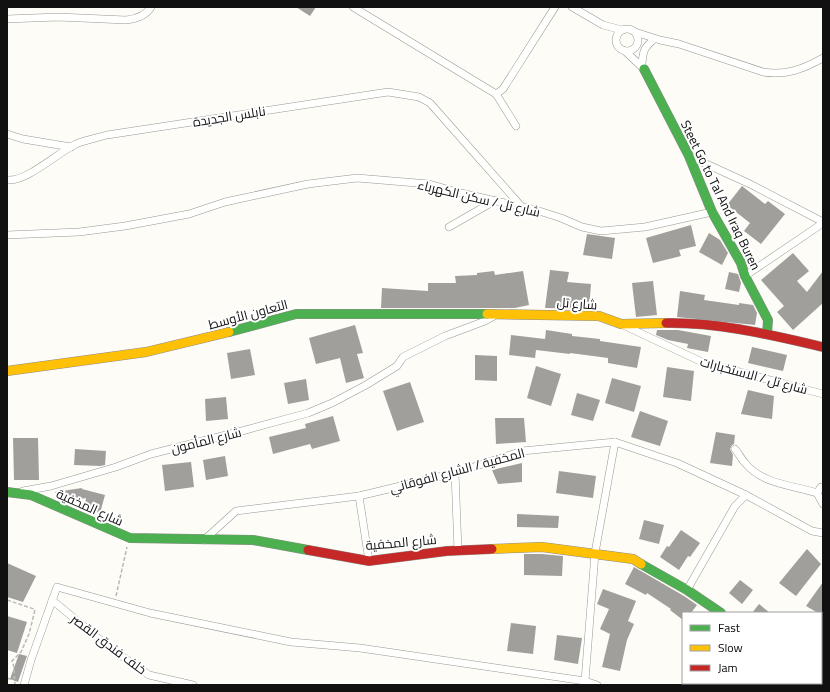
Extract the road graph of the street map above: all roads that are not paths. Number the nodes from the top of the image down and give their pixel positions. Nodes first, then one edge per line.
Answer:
1 (151, 7) edge
2 (353, 7) edge
3 (555, 7) edge
4 (572, 7) edge
5 (7, 19) edge
6 (597, 22) junction
7 (622, 30) junction
8 (635, 32) junction
9 (616, 41) junction
10 (656, 41) junction
11 (637, 45) junction
12 (625, 51) junction
13 (823, 58) edge
14 (643, 67) junction
15 (496, 94) junction
16 (516, 126) dead end
17 (7, 134) edge
18 (71, 147) junction
19 (689, 156) junction
20 (7, 180) edge
21 (496, 200) junction
22 (521, 206) junction
23 (712, 212) junction
24 (822, 220) edge
25 (449, 227) dead end
26 (7, 235) edge
27 (745, 276) junction
28 (498, 314) junction
29 (621, 324) junction
30 (767, 334) junction
31 (823, 347) edge
32 (397, 366) joint
33 (7, 371) edge
34 (823, 394) edge
35 (615, 442) junction
36 (735, 449) dead end
37 (455, 474) junction
38 (823, 487) edge
39 (7, 492) edge
40 (817, 493) junction
41 (359, 496) junction
42 (746, 496) junction
43 (823, 504) edge
44 (823, 533) edge
45 (203, 540) junction
46 (458, 550) junction
47 (595, 553) junction
48 (369, 561) junction
49 (687, 590) junction
50 (52, 600) junction
51 (720, 612) edge
52 (585, 681) junction
53 (24, 685) edge
54 (193, 685) edge
55 (597, 685) edge

1 - 5 street
2 - 15 street
3 - 15 street
4 - 6 street
6 - 7 street
6 - 9 street
7 - 8 street
7 - 9 street
8 - 10 street
8 - 11 street
9 - 12 street
10 - 11 street
10 - 13 street
10 - 14 street
11 - 12 street
11 - 14 street
12 - 14 street
14 - 19 street, Steet Go to Tal And Iraq Buren
15 - 16 street
17 - 18 street, نابلس الجديدة
18 - 20 street, نابلس الجديدة
18 - 22 street, نابلس الجديدة
19 - 23 street, Steet Go to Tal And Iraq Buren
19 - 24 street
21 - 22 street, شارع تل / سكن الكهرباء
21 - 25 street
21 - 26 street, شارع تل / سكن الكهرباء
22 - 23 street, شارع تل / سكن الكهرباء
23 - 27 street, Steet Go to Tal And Iraq Buren
24 - 27 street
27 - 30 street, Steet Go to Tal And Iraq Buren
28 - 29 street, شارع تل
28 - 32 street, شارع تل
28 - 33 street, التعاون الأوسط
29 - 30 street, شارع تل
29 - 34 street, شارع تل / الاستخبارات
30 - 31 street, شارع تل
32 - 39 street, شارع المأمون
35 - 37 street, المخفية / الشارع الفوقاني
35 - 42 street, المخفية / الشارع الفوقاني
35 - 47 street
36 - 40 street
37 - 41 street, المخفية / الشارع الفوقاني
37 - 46 street
38 - 40 street
39 - 45 street, شارع المخفية
40 - 43 street
41 - 45 street, المخفية / الشارع الفوقاني
41 - 48 street
42 - 44 street, المخفية / الشارع الفوقاني
42 - 49 street
45 - 48 street, شارع المخفية
46 - 47 street, شارع المخفية
46 - 48 street, شارع المخفية
47 - 49 street, شارع المخفية
47 - 52 street
49 - 51 street, شارع المخفية
50 - 52 street
50 - 53 street
50 - 54 street, خلف فندق القصر
52 - 55 street

